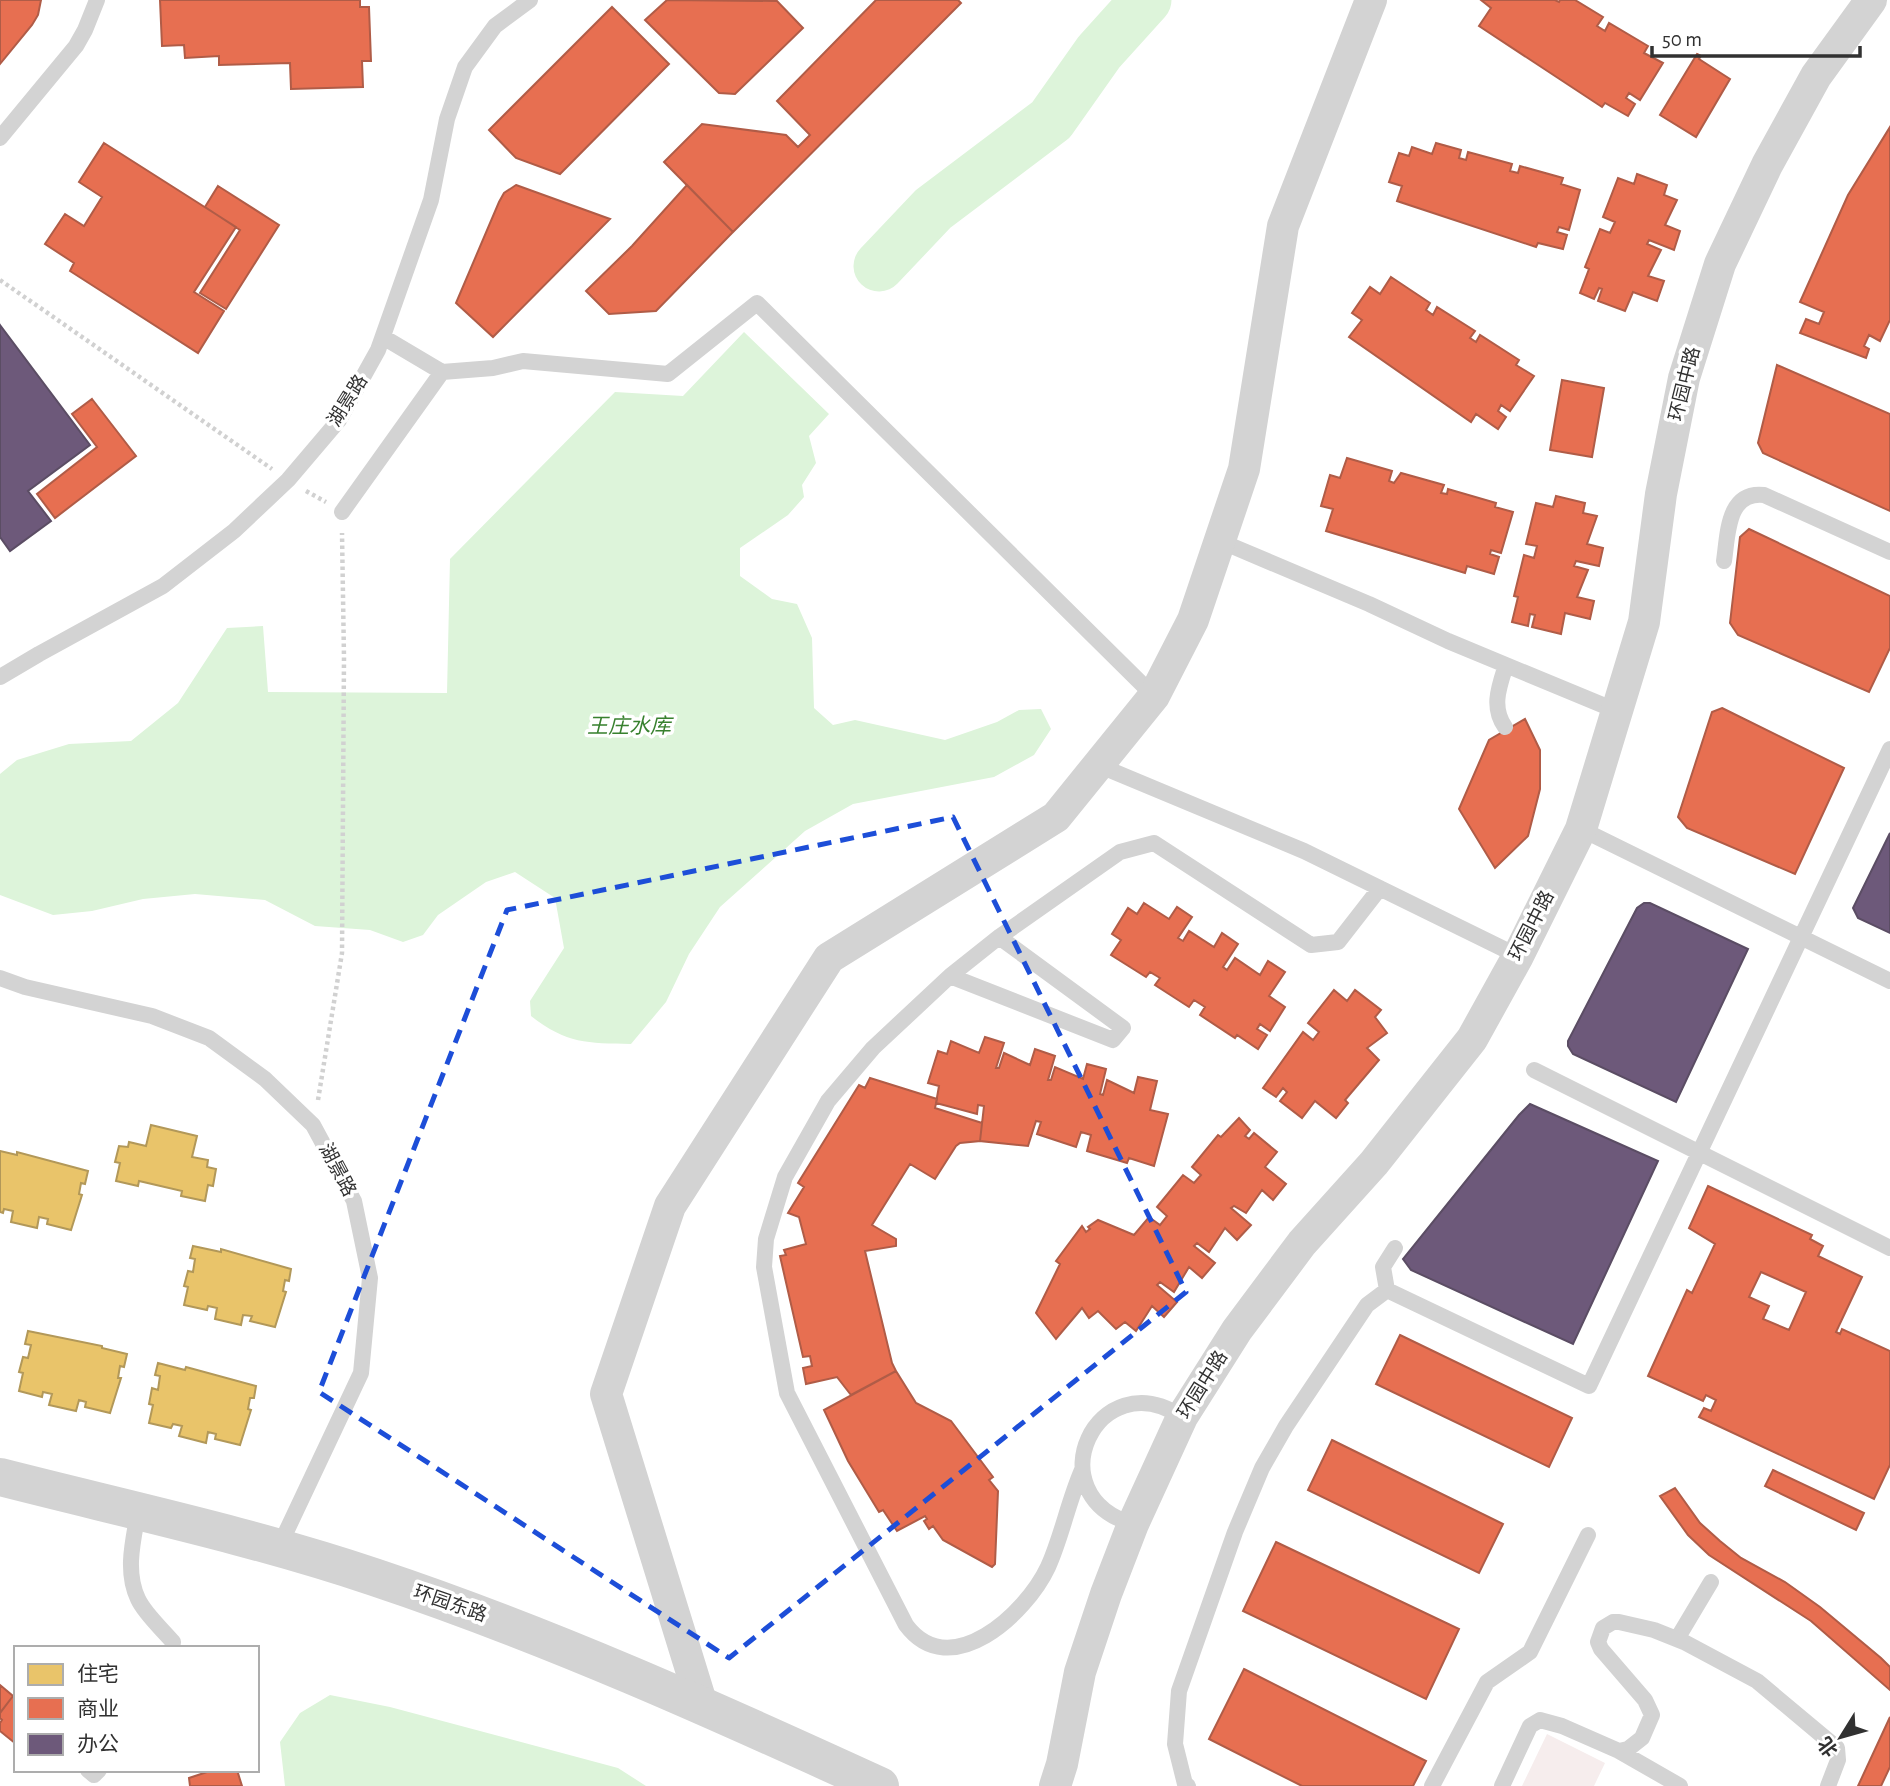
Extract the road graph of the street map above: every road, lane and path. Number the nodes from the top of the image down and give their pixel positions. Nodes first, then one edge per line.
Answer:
1 (97, 0) edge
2 (530, 0) edge
3 (1371, 0) edge
4 (1871, 0) edge
5 (0, 138) edge
6 (0, 280) edge
7 (383, 337) junction
8 (442, 372) junction
9 (288, 480) junction
10 (342, 512) junction
11 (1220, 541) junction
12 (1890, 552) edge
13 (1724, 561) dead end
14 (1506, 665) junction
15 (0, 677) edge
16 (1154, 696) junction
17 (1617, 711) junction
18 (1505, 727) dead end
19 (1889, 755) edge
20 (1098, 765) junction
21 (1581, 829) junction
22 (1380, 888) junction
23 (999, 937) junction
24 (1801, 937) junction
25 (1518, 956) junction
26 (950, 976) junction
27 (0, 978) edge
28 (1890, 981) edge
29 (1534, 1070) dead end
30 (313, 1125) junction
31 (1699, 1153) junction
32 (1395, 1248) dead end
33 (1890, 1248) edge
34 (1387, 1290) junction
35 (1182, 1417) junction
36 (1082, 1470) junction
37 (0, 1478) edge
38 (138, 1513) junction
39 (1133, 1524) junction
40 (1588, 1535) dead end
41 (278, 1549) junction
42 (1711, 1583) dead end
43 (1677, 1639) junction
44 (172, 1646) edge
45 (702, 1704) junction
46 (1619, 1751) junction
47 (880, 1786) edge
48 (1055, 1786) edge
49 (1188, 1786) edge
50 (1432, 1786) edge
51 (1502, 1786) edge
52 (1680, 1786) edge
53 (1828, 1786) edge

1 - 5 lane
2 - 7 lane, 湖景路
3 - 11 street
4 - 17 street, 环园中路
6 - 9 path
7 - 8 lane
7 - 9 lane, 湖景路
8 - 10 lane
8 - 16 lane
9 - 10 path
9 - 15 lane, 湖景路
10 - 30 path
11 - 14 lane
11 - 16 street
12 - 13 lane
14 - 17 lane
14 - 18 lane
16 - 20 street
17 - 21 street, 环园中路
19 - 24 lane
20 - 22 lane
20 - 45 street
21 - 24 lane
21 - 25 street, 环园中路
22 - 23 lane
22 - 25 lane
23 - 26 lane
23 - 26 lane
24 - 28 lane
24 - 31 lane
25 - 35 street, 环园中路
26 - 36 lane
27 - 30 lane, 湖景路
29 - 31 lane
30 - 41 lane, 湖景路
31 - 33 lane
31 - 34 lane
32 - 34 lane
34 - 49 lane
35 - 36 lane
35 - 39 street, 环园中路
36 - 39 lane
37 - 38 street, 环园东路
38 - 41 street, 环园东路
38 - 44 lane
39 - 48 street, 环园中路
40 - 50 lane
41 - 45 street, 环园东路
42 - 43 lane
43 - 46 lane
43 - 53 lane
45 - 47 street, 环园东路
46 - 51 lane
46 - 52 lane

